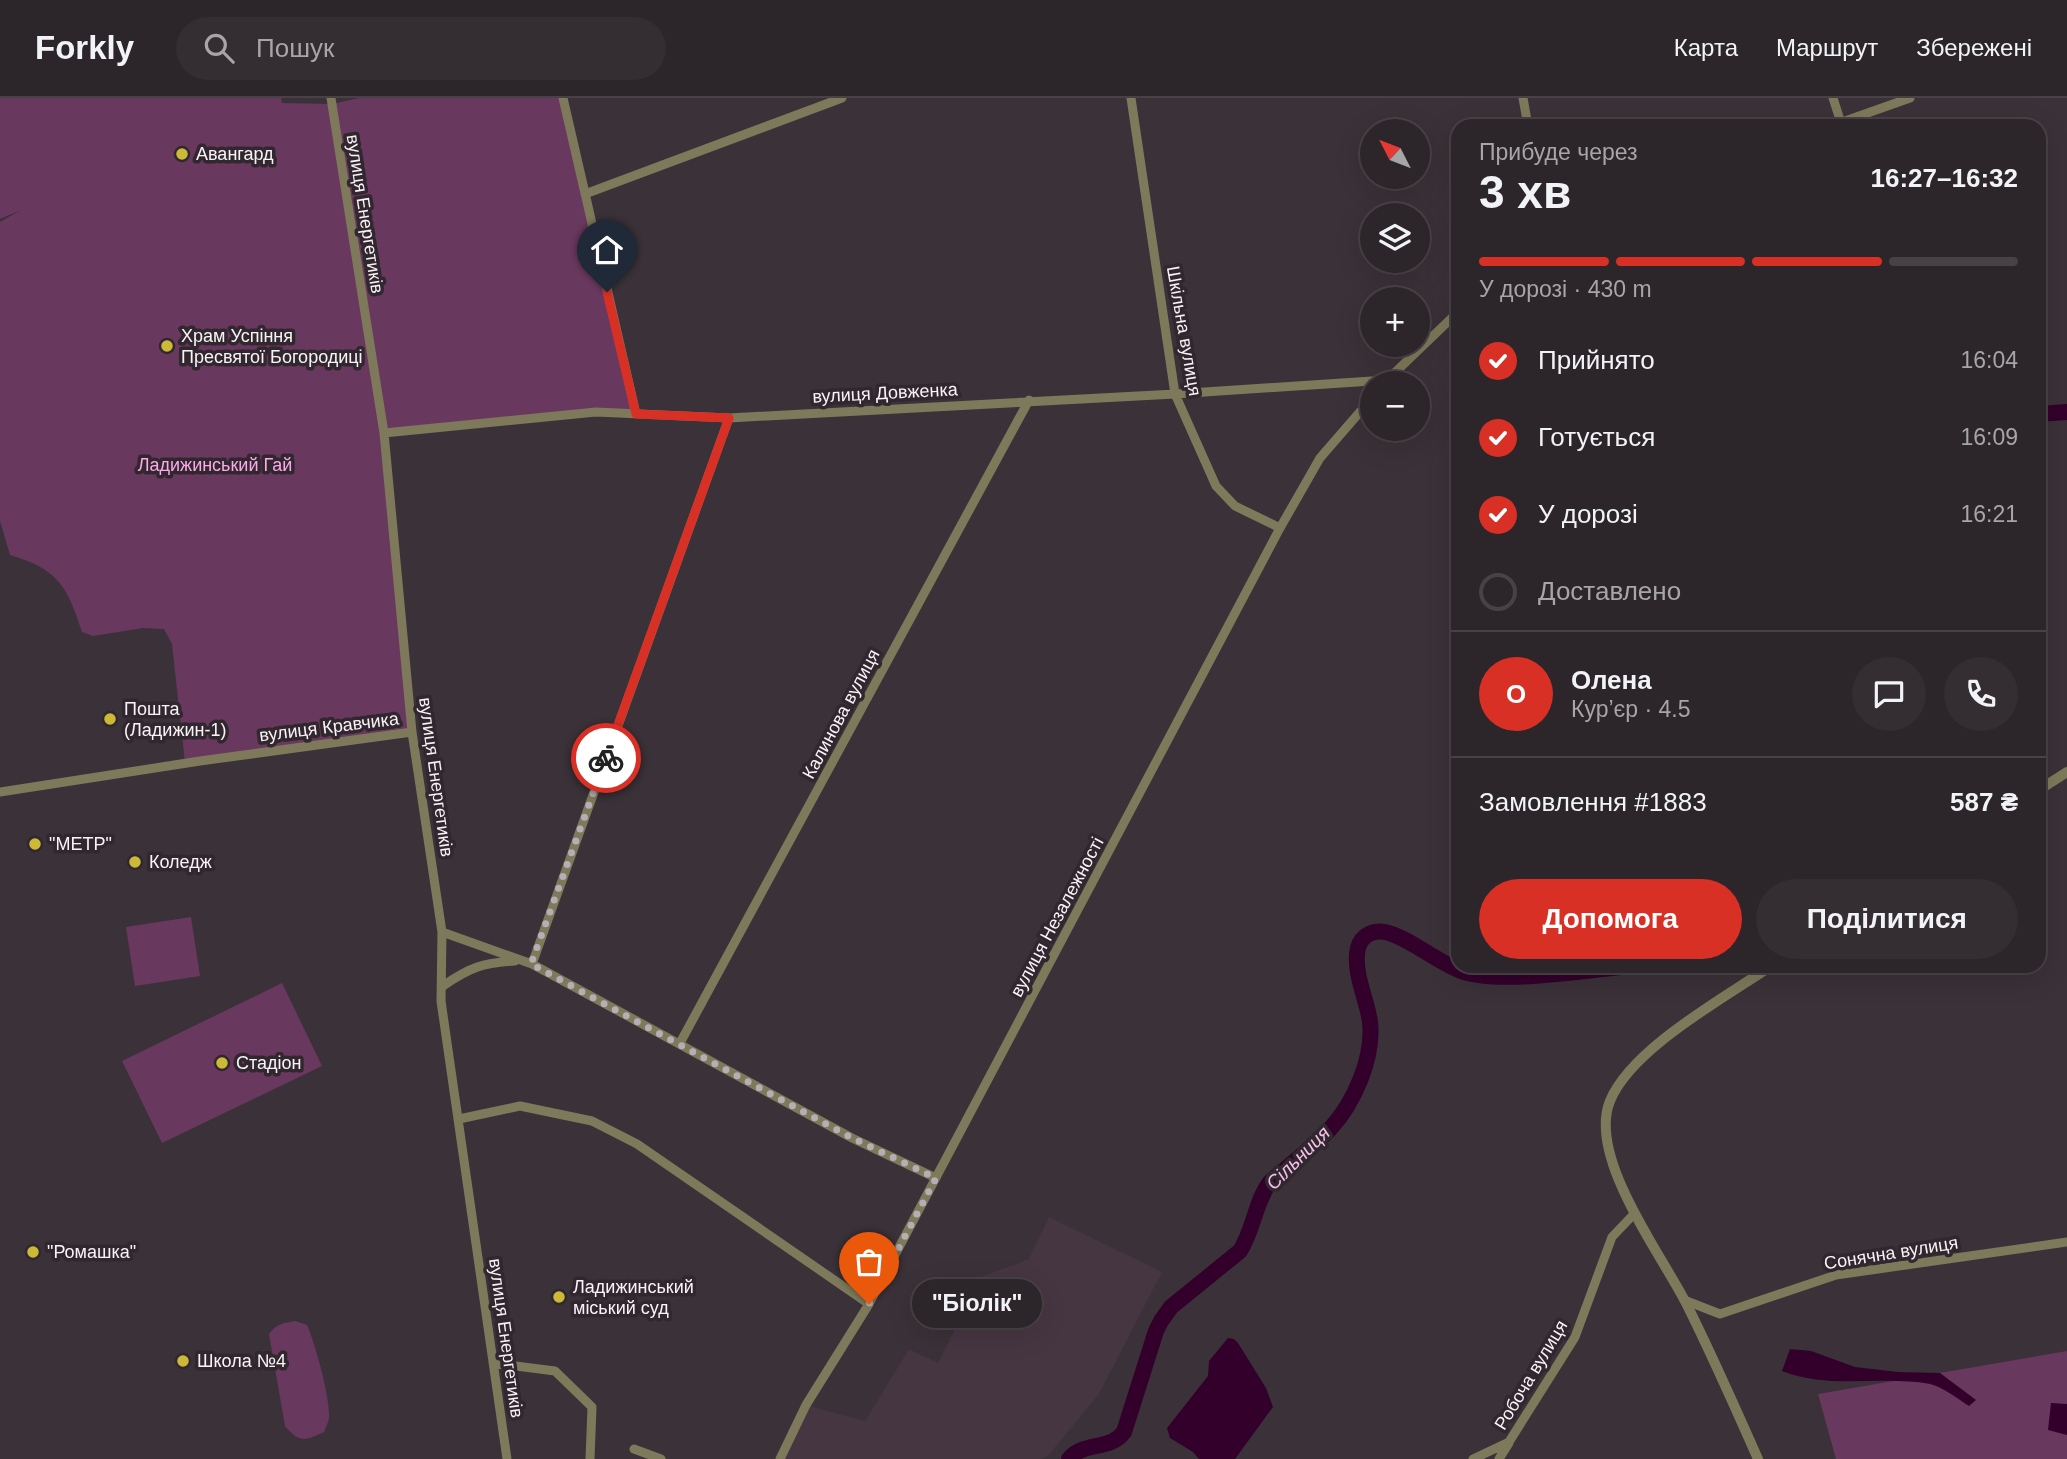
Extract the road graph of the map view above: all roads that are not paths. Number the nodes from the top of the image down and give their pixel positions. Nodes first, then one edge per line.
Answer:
1 (331, 98) edge
2 (563, 98) edge
3 (842, 98) edge
4 (1131, 98) edge
5 (1523, 98) edge
6 (1833, 98) edge
7 (1910, 98) edge
8 (1527, 119) edge
9 (1835, 119) edge
10 (1850, 119) edge
11 (585, 194) junction
12 (1451, 319) edge
13 (1397, 371) edge
14 (1360, 383) edge
15 (1175, 394) junction
16 (1028, 400) junction
17 (1360, 411) edge
18 (636, 414) junction
19 (729, 418) junction
20 (384, 433) junction
21 (1280, 527) junction
22 (412, 732) junction
23 (2067, 772) edge
24 (2046, 786) edge
25 (0, 792) edge
26 (442, 932) junction
27 (522, 961) junction
28 (531, 964) junction
29 (1761, 973) edge
30 (443, 986) junction
31 (680, 1043) junction
32 (458, 1119) junction
33 (936, 1178) junction
34 (1633, 1215) junction
35 (2067, 1242) edge
36 (1684, 1300) junction
37 (869, 1304) junction
38 (493, 1363) junction
39 (1510, 1442) junction
40 (634, 1449) dead end
41 (507, 1459) edge
42 (590, 1459) edge
43 (661, 1459) edge
44 (780, 1459) edge
45 (1473, 1459) edge
46 (1499, 1459) edge
47 (1758, 1459) edge

1 - 20 street, вулиця Енергетиків
2 - 11 street
3 - 11 street
4 - 15 street, Шкільна вулиця
5 - 8 street
6 - 9 street
7 - 10 street
11 - 18 street
12 - 13 street
14 - 15 street, вулиця Довженка
15 - 16 street, вулиця Довженка
15 - 21 street, Шкільна вулиця
16 - 19 street, вулиця Довженка
16 - 31 street, Калинова вулиця
17 - 21 street, вулиця Незалежності
18 - 19 street, вулиця Довженка
18 - 20 street, вулиця Довженка
19 - 28 street
20 - 22 street, вулиця Енергетиків
21 - 33 street, вулиця Незалежності
22 - 25 street, вулиця Кравчика
22 - 26 street, вулиця Енергетиків
23 - 24 street
26 - 27 street
26 - 30 street, вулиця Енергетиків
27 - 28 street
27 - 30 street
28 - 31 street
29 - 34 street
30 - 32 street, вулиця Енергетиків
31 - 33 street
32 - 37 street
32 - 38 street, вулиця Енергетиків
33 - 37 street, вулиця Незалежності
34 - 36 street
34 - 39 street, Робоча вулиця
35 - 36 street, Сонячна вулиця
36 - 47 street
37 - 44 street, вулиця Незалежності
38 - 41 street, вулиця Енергетиків
38 - 42 street
39 - 45 street, Робоча вулиця
39 - 46 street
40 - 43 street

